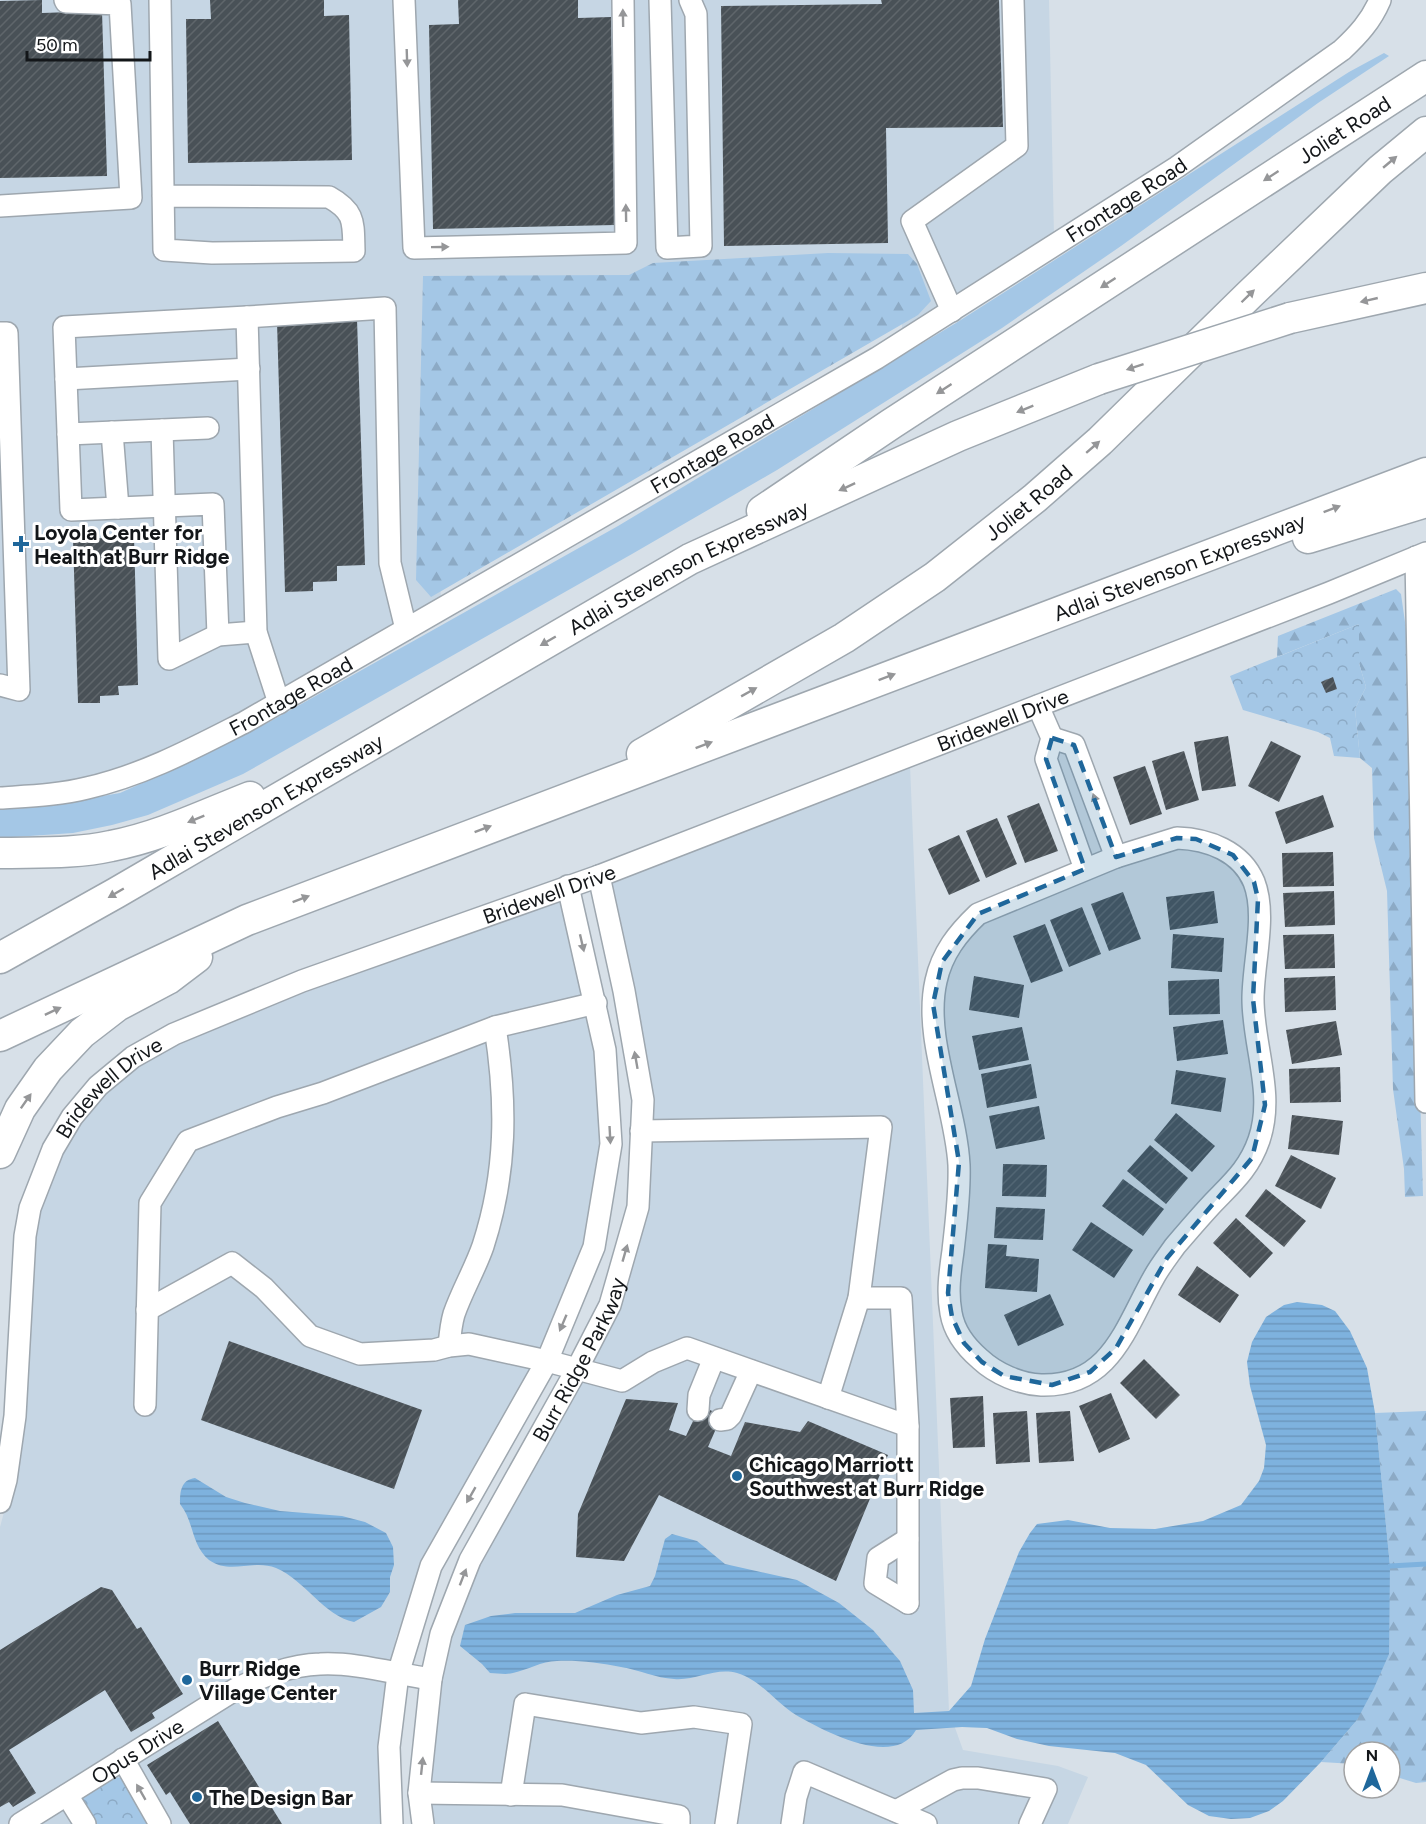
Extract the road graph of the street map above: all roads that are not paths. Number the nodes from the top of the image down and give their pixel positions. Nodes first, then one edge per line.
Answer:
1 (65, 0) edge
2 (160, 0) edge
3 (404, 0) edge
4 (623, 0) edge
5 (660, 0) edge
6 (690, 0) edge
7 (1013, 0) edge
8 (1377, 7) edge
9 (1426, 76) edge
10 (1426, 132) edge
11 (163, 196) junction
12 (0, 206) edge
13 (1426, 288) edge
14 (952, 311) junction
15 (248, 317) junction
16 (0, 333) edge
17 (249, 369) junction
18 (66, 379) junction
19 (208, 428) dead end
20 (162, 430) junction
21 (112, 432) junction
22 (68, 434) junction
23 (1426, 473) edge
24 (1426, 502) edge
25 (165, 506) junction
26 (118, 508) junction
27 (1421, 555) edge
28 (690, 559) junction
29 (1120, 589) junction
30 (406, 629) junction
31 (256, 632) junction
32 (218, 635) junction
33 (0, 685) edge
34 (279, 703) junction
35 (1038, 706) junction
36 (1052, 738) junction
37 (347, 757) junction
38 (571, 795) junction
39 (0, 798) edge
40 (0, 853) edge
41 (1116, 857) junction
42 (1085, 869) junction
43 (599, 876) junction
44 (568, 886) junction
45 (247, 920) junction
46 (0, 958) edge
47 (596, 1003) junction
48 (495, 1027) junction
49 (0, 1036) edge
50 (1426, 1102) edge
51 (641, 1131) junction
52 (0, 1153) edge
53 (859, 1298) junction
54 (147, 1310) junction
55 (448, 1346) junction
56 (714, 1358) junction
57 (547, 1361) junction
58 (577, 1369) junction
59 (751, 1371) junction
60 (828, 1398) junction
61 (144, 1405) dead end
62 (698, 1410) dead end
63 (720, 1420) dead end
64 (908, 1426) junction
65 (0, 1502) edge
66 (908, 1539) dead end
67 (398, 1674) junction
68 (431, 1679) junction
69 (123, 1760) junction
70 (419, 1793) junction
71 (67, 1795) junction
72 (511, 1795) junction
73 (896, 1811) junction
74 (20, 1824) edge
75 (85, 1824) edge
76 (160, 1824) edge
77 (392, 1824) edge
78 (423, 1824) edge
79 (679, 1824) edge
80 (726, 1824) edge
81 (792, 1824) edge
82 (926, 1824) edge
83 (1030, 1824) edge

1 - 12 street
2 - 11 street
3 -> 4 street
5 - 6 street
7 - 14 street
8 - 14 street, Frontage Road
9 -> 28 highway, Joliet Road
38 -> 10 highway, Joliet Road
11 - 11 street
13 -> 28 highway, Adlai Stevenson Expressway, bridge
14 - 30 street, Frontage Road
15 - 17 street
15 - 18 street
15 - 30 street
16 - 33 street
17 - 18 street
17 - 31 street
18 - 22 street
19 - 20 street
20 - 21 street
20 - 25 street
21 - 22 street
21 - 26 street
22 - 26 street
29 -> 23 highway, Adlai Stevenson Expressway
24 - 29 highway
25 - 26 street
25 - 32 street
25 - 32 street
27 - 35 street, Bridewell Drive
27 - 50 street
28 -> 37 highway, Adlai Stevenson Expressway
38 -> 29 highway, Adlai Stevenson Expressway
30 - 34 street, Frontage Road
31 - 32 street
31 - 34 street
34 - 39 street, Frontage Road
35 - 36 street
35 - 43 street, Bridewell Drive
41 -> 36 street
36 - 42 street
37 -> 40 highway
37 -> 46 highway, Adlai Stevenson Expressway
45 -> 38 highway, Adlai Stevenson Expressway
41 - 42 street
41 - 42 street
43 - 44 street, Bridewell Drive
51 -> 43 street, Burr Ridge Parkway
44 -> 47 street, Burr Ridge Parkway
44 - 65 street, Bridewell Drive
49 -> 45 highway, Adlai Stevenson Expressway
52 -> 45 highway
47 - 48 street
47 -> 57 street, Burr Ridge Parkway
48 - 54 street
48 - 55 street
51 - 53 street
58 -> 51 street, Burr Ridge Parkway
53 - 60 street
53 - 64 street
54 - 55 street
54 - 61 street
55 - 57 street
56 - 58 street
56 - 59 street
56 - 62 street
57 - 58 street
57 -> 67 street, Burr Ridge Parkway
68 -> 58 street, Burr Ridge Parkway
59 - 60 street
59 - 63 street
60 - 64 street
64 - 66 street
67 - 68 street, Opus Drive
67 - 69 street, Opus Drive
67 - 77 street, Burr Ridge Parkway
70 -> 68 street, Burr Ridge Parkway
69 - 71 street, Opus Drive
76 -> 69 street
70 - 72 street
70 - 78 street, Burr Ridge Parkway
71 - 74 street, Opus Drive
71 - 75 street
72 - 79 street
72 - 80 street
73 - 81 street
73 - 82 street
73 - 83 street

